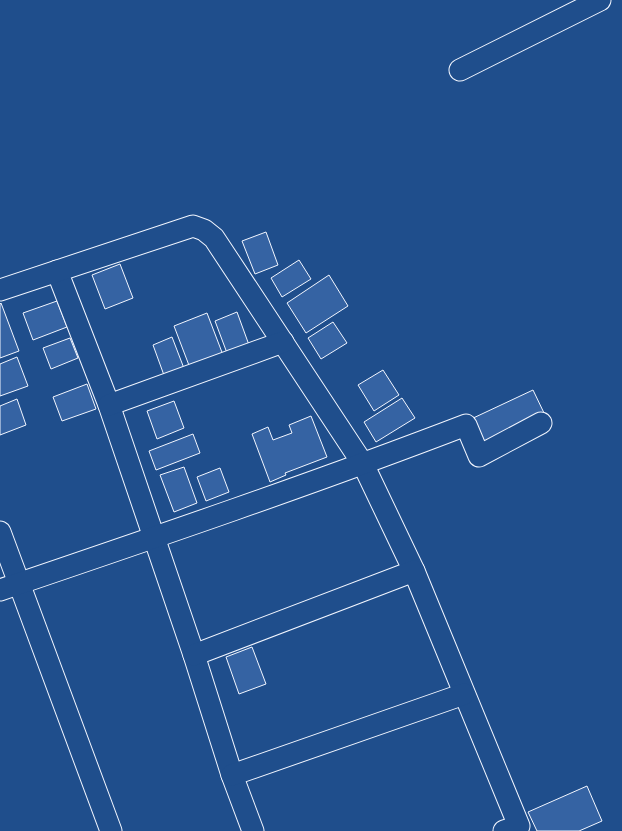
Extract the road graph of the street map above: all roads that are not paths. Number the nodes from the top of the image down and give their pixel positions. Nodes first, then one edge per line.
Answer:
1 (600, 0) edge
2 (460, 70) dead end
3 (57, 270) junction
4 (0, 290) edge
5 (283, 342) junction
6 (109, 405) junction
7 (541, 423) dead end
8 (363, 464) junction
9 (0, 532) edge
10 (153, 538) junction
11 (414, 571) junction
12 (10, 586) edge
13 (194, 655) junction
14 (464, 694) junction
15 (232, 774) junction
16 (515, 829) edge
17 (111, 831) edge
18 (253, 831) edge

1 - 2 street
3 - 4 street
3 - 5 street
3 - 6 street
5 - 6 street
5 - 8 street
6 - 10 street
7 - 8 street
8 - 10 street
8 - 11 street
9 - 12 street
10 - 12 street
10 - 13 street
11 - 13 street
11 - 14 street
12 - 17 street
13 - 15 street
14 - 15 street
14 - 16 street
15 - 18 street

